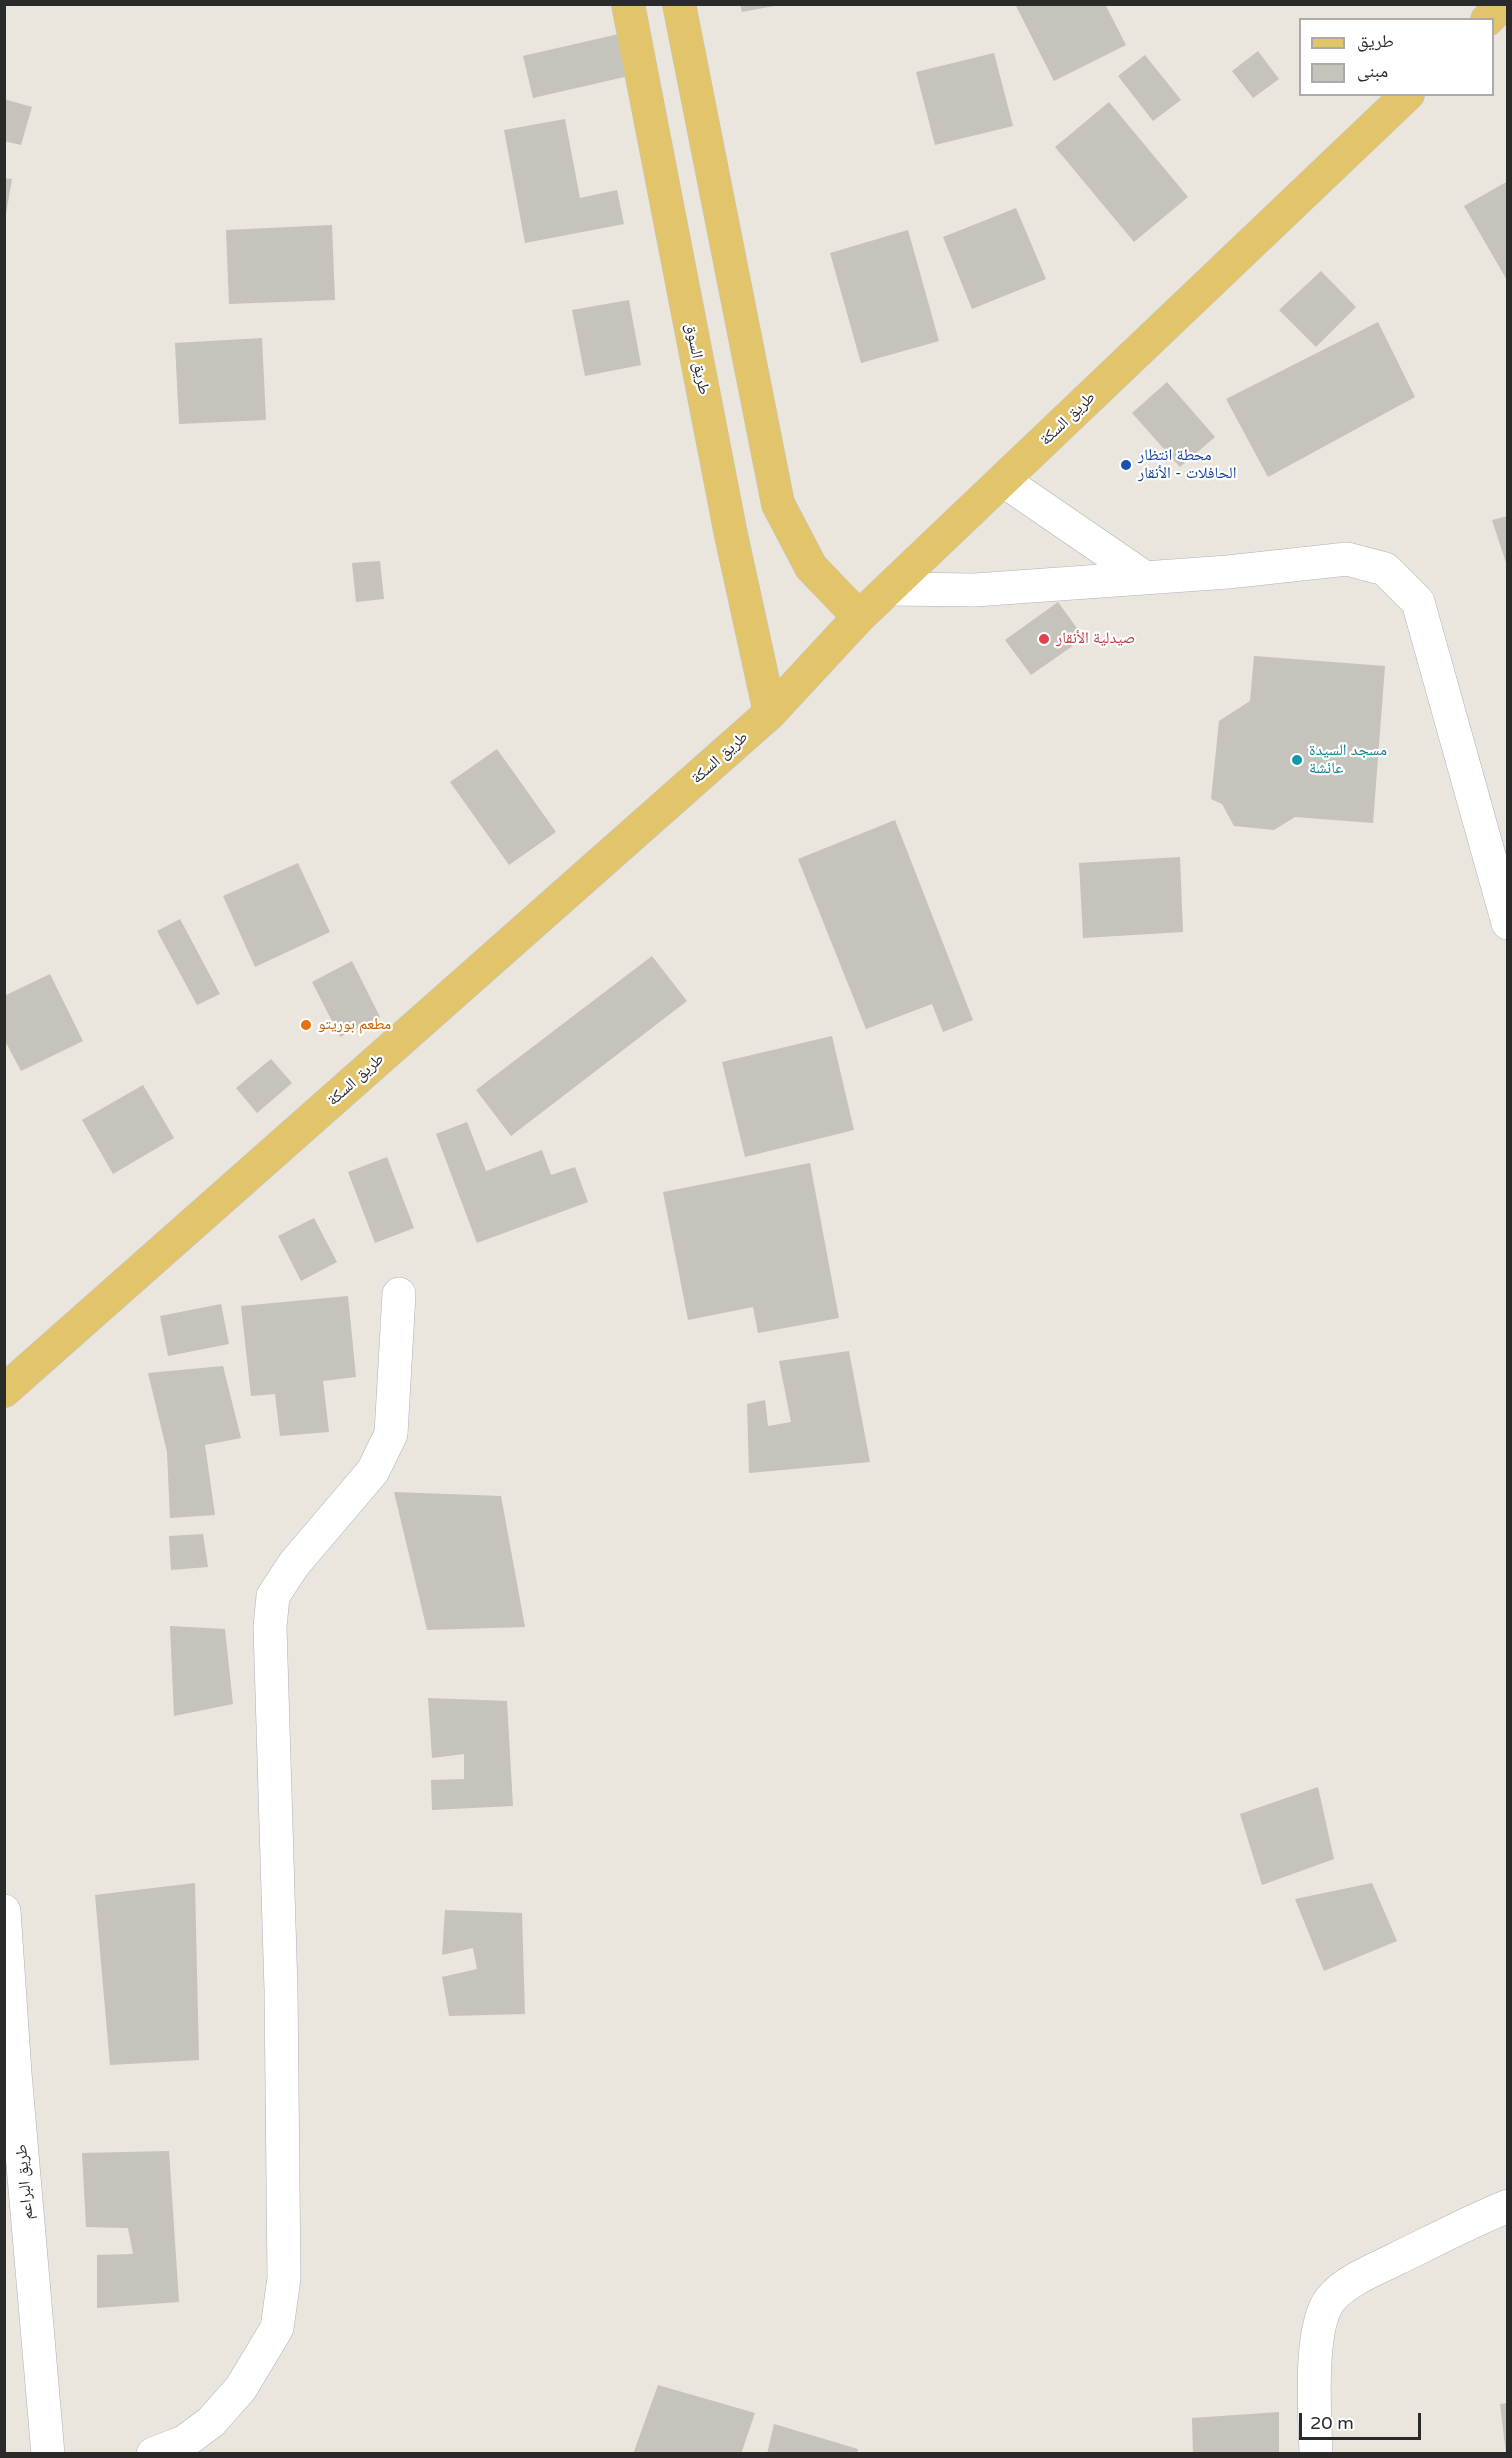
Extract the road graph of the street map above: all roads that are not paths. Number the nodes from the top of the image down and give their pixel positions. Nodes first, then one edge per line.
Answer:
1 (628, 4) edge
2 (680, 4) edge
3 (1503, 4) edge
4 (1489, 18) edge
5 (1406, 96) edge
6 (1004, 481) junction
7 (1144, 577) junction
8 (891, 590) junction
9 (860, 617) junction
10 (770, 713) junction
11 (1508, 922) edge
12 (399, 1294) dead end
13 (4, 1391) edge
14 (4, 1911) edge
15 (1508, 2206) edge
16 (48, 2454) edge
17 (153, 2454) edge
18 (1316, 2454) edge

1 - 10 main road, طريق السوق
2 - 9 main road
3 - 4 main road
5 - 6 main road, طريق السكة
6 - 7 street
6 - 8 main road, طريق السكة
7 - 8 street
7 - 11 street
8 - 9 main road, طريق السكة
9 - 10 main road, طريق السكة
10 - 13 main road, طريق السكة
12 - 17 street
14 - 16 street, طريق البراعم
15 - 18 street

